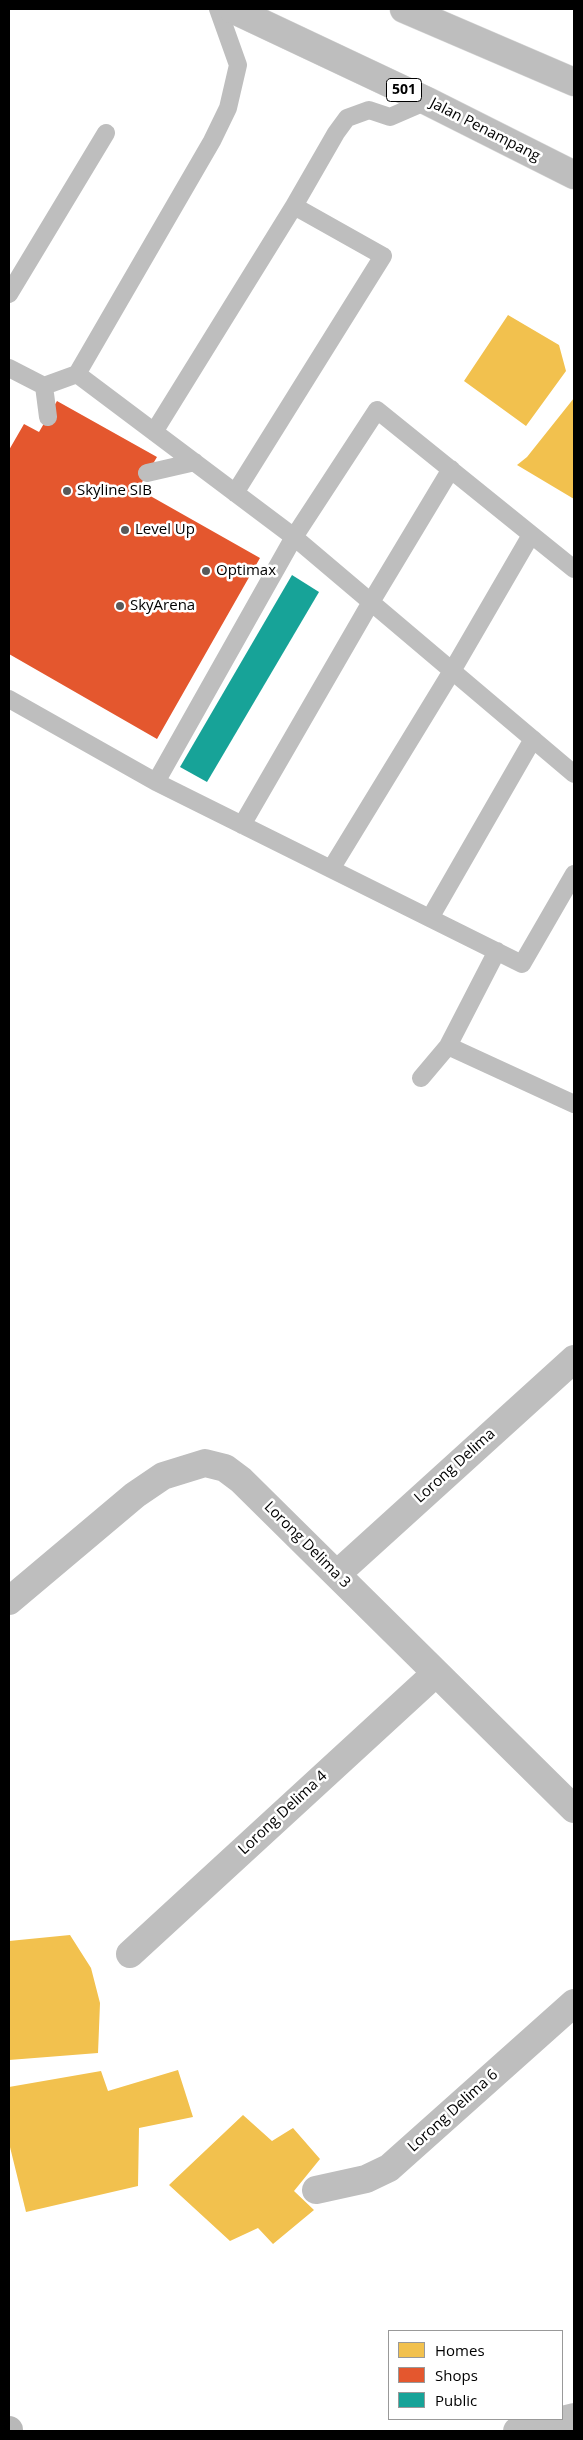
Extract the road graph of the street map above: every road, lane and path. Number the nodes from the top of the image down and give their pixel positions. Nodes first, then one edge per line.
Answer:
1 (218, 9) edge
2 (232, 9) edge
3 (404, 9) edge
4 (574, 82) edge
5 (427, 101) junction
6 (106, 133) dead end
7 (574, 176) edge
8 (294, 206) junction
9 (9, 294) edge
10 (9, 368) edge
11 (77, 374) junction
12 (44, 386) junction
13 (48, 416) dead end
14 (154, 432) junction
15 (194, 462) junction
16 (451, 469) junction
17 (147, 473) dead end
18 (235, 493) junction
19 (531, 534) junction
20 (294, 537) junction
21 (574, 569) edge
22 (371, 602) junction
23 (452, 671) junction
24 (9, 699) edge
25 (533, 739) junction
26 (574, 774) edge
27 (156, 782) junction
28 (242, 825) junction
29 (331, 869) junction
30 (574, 874) edge
31 (430, 918) junction
32 (497, 950) junction
33 (448, 1046) junction
34 (421, 1078) dead end
35 (574, 1104) edge
36 (574, 1359) edge
37 (337, 1574) junction
38 (9, 1601) edge
39 (436, 1673) junction
40 (574, 1809) edge
41 (130, 1954) dead end
42 (574, 2004) edge
43 (316, 2190) dead end
44 (562, 2420) edge
45 (517, 2431) edge

1 - 11 lane
2 - 5 street, Jalan Penampang / 501
3 - 4 street
5 - 7 street, Jalan Penampang / 501
5 - 8 lane
6 - 9 lane
8 - 14 lane
8 - 18 lane
10 - 12 lane
11 - 12 lane
11 - 14 lane
12 - 13 lane
14 - 15 lane
15 - 17 lane
15 - 18 lane
16 - 19 lane
16 - 20 lane
16 - 22 lane
18 - 20 lane
19 - 21 lane
19 - 23 lane
20 - 22 lane
20 - 27 lane
22 - 23 lane
22 - 28 lane
23 - 25 lane
23 - 29 lane
24 - 27 lane
25 - 26 lane
25 - 31 lane
27 - 28 lane
28 - 29 lane
29 - 31 lane
30 - 32 lane
31 - 32 lane
32 - 33 lane
33 - 34 lane
33 - 35 lane
36 - 37 street, Lorong Delima
37 - 38 street, Lorong Delima 3
37 - 39 street, Lorong Delima 3
39 - 40 street, Lorong Delima 3
39 - 41 street, Lorong Delima 4
42 - 43 street, Lorong Delima 6
44 - 45 street

